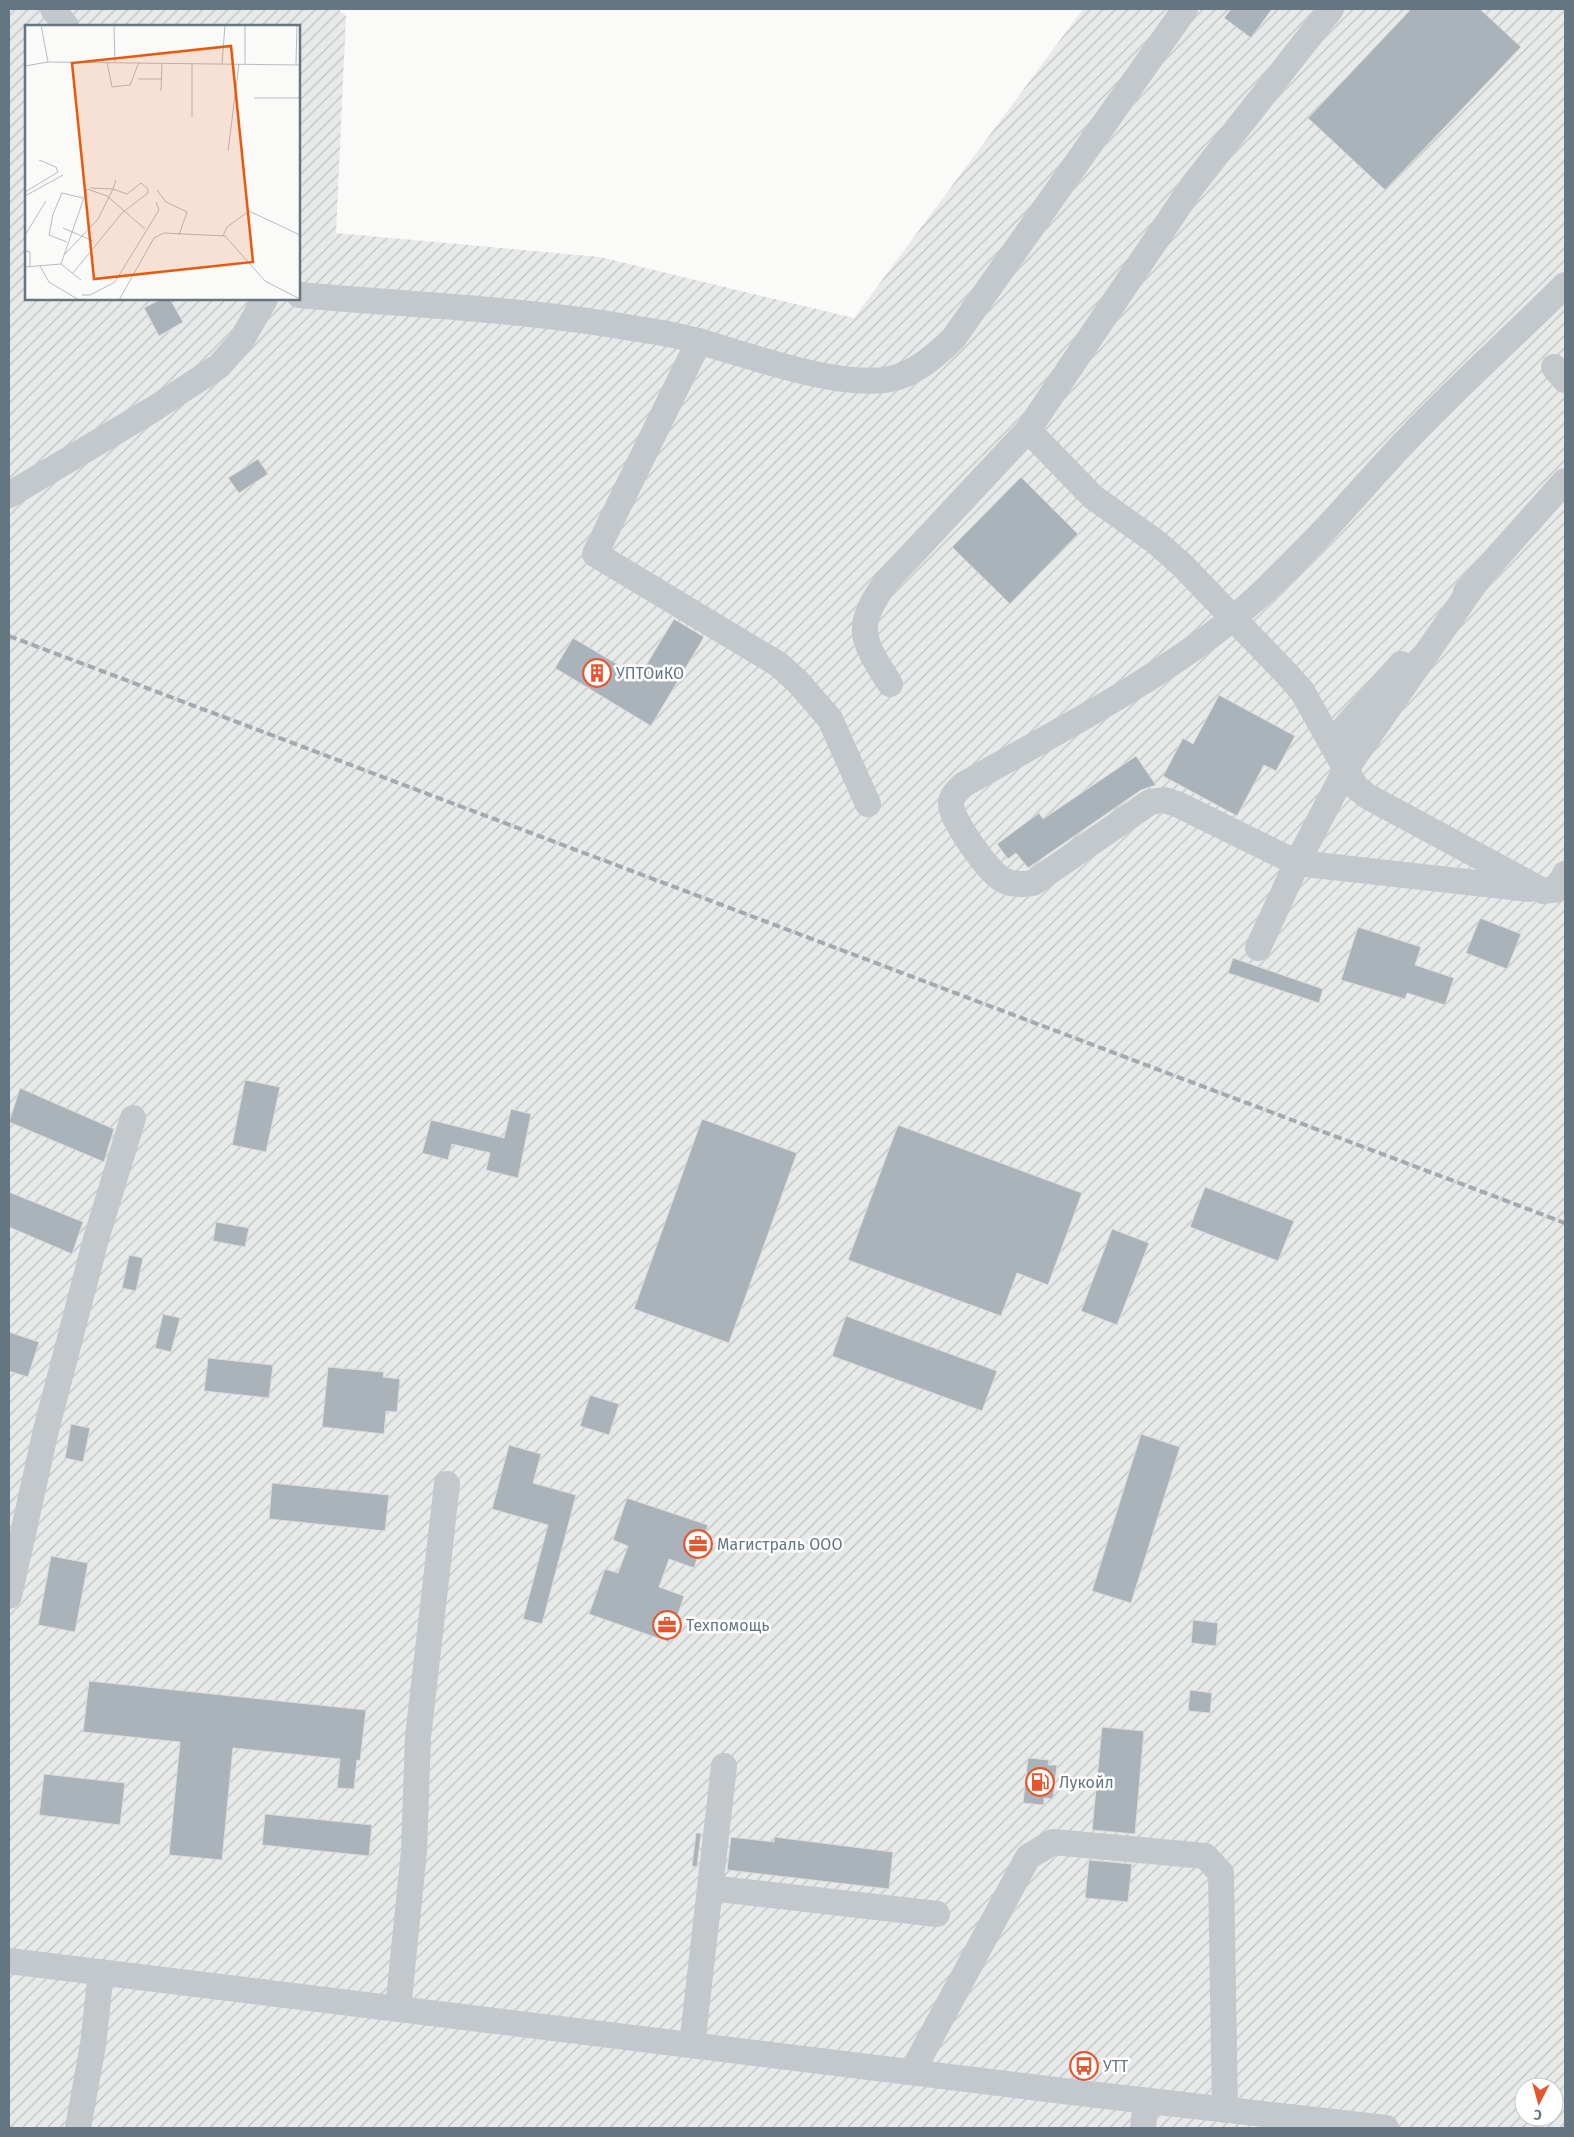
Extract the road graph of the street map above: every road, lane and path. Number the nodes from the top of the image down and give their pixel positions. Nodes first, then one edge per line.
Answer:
1 (53, 9) edge
2 (1185, 9) edge
3 (1331, 9) edge
4 (65, 25) edge
5 (1565, 285) edge
6 (300, 295) edge
7 (264, 300) edge
8 (699, 341) junction
9 (1028, 430) junction
10 (1565, 481) edge
11 (9, 494) edge
12 (1478, 579) junction
13 (1233, 618) junction
14 (890, 684) dead end
15 (1331, 743) junction
16 (1346, 769) junction
17 (868, 804) dead end
18 (1297, 863) junction
19 (1565, 874) edge
20 (1543, 891) junction
21 (1258, 948) dead end
22 (133, 1118) dead end
23 (446, 1484) dead end
24 (9, 1596) edge
25 (724, 1766) dead end
26 (710, 1888) junction
27 (937, 1914) dead end
28 (9, 1961) edge
29 (101, 1972) junction
30 (398, 2009) junction
31 (692, 2045) junction
32 (912, 2072) junction
33 (1146, 2101) junction
34 (1224, 2110) junction
35 (78, 2128) edge
36 (1143, 2128) edge
37 (1386, 2128) edge

1 - 4 street
2 - 8 street
3 - 9 street
5 - 13 street
6 - 8 street
7 - 11 street
8 - 17 street
9 - 13 street
9 - 14 street
10 - 12 street
12 - 15 street
12 - 16 street
13 - 15 street
13 - 18 street
15 - 16 street
16 - 18 street
16 - 20 street
18 - 20 street
18 - 21 street
19 - 20 street
22 - 24 street
23 - 30 street
25 - 26 street
26 - 27 street
26 - 31 street
28 - 29 street
29 - 30 street
29 - 35 street
30 - 31 street
31 - 32 street
32 - 33 street
32 - 34 street
33 - 34 street
33 - 36 street
34 - 37 street

